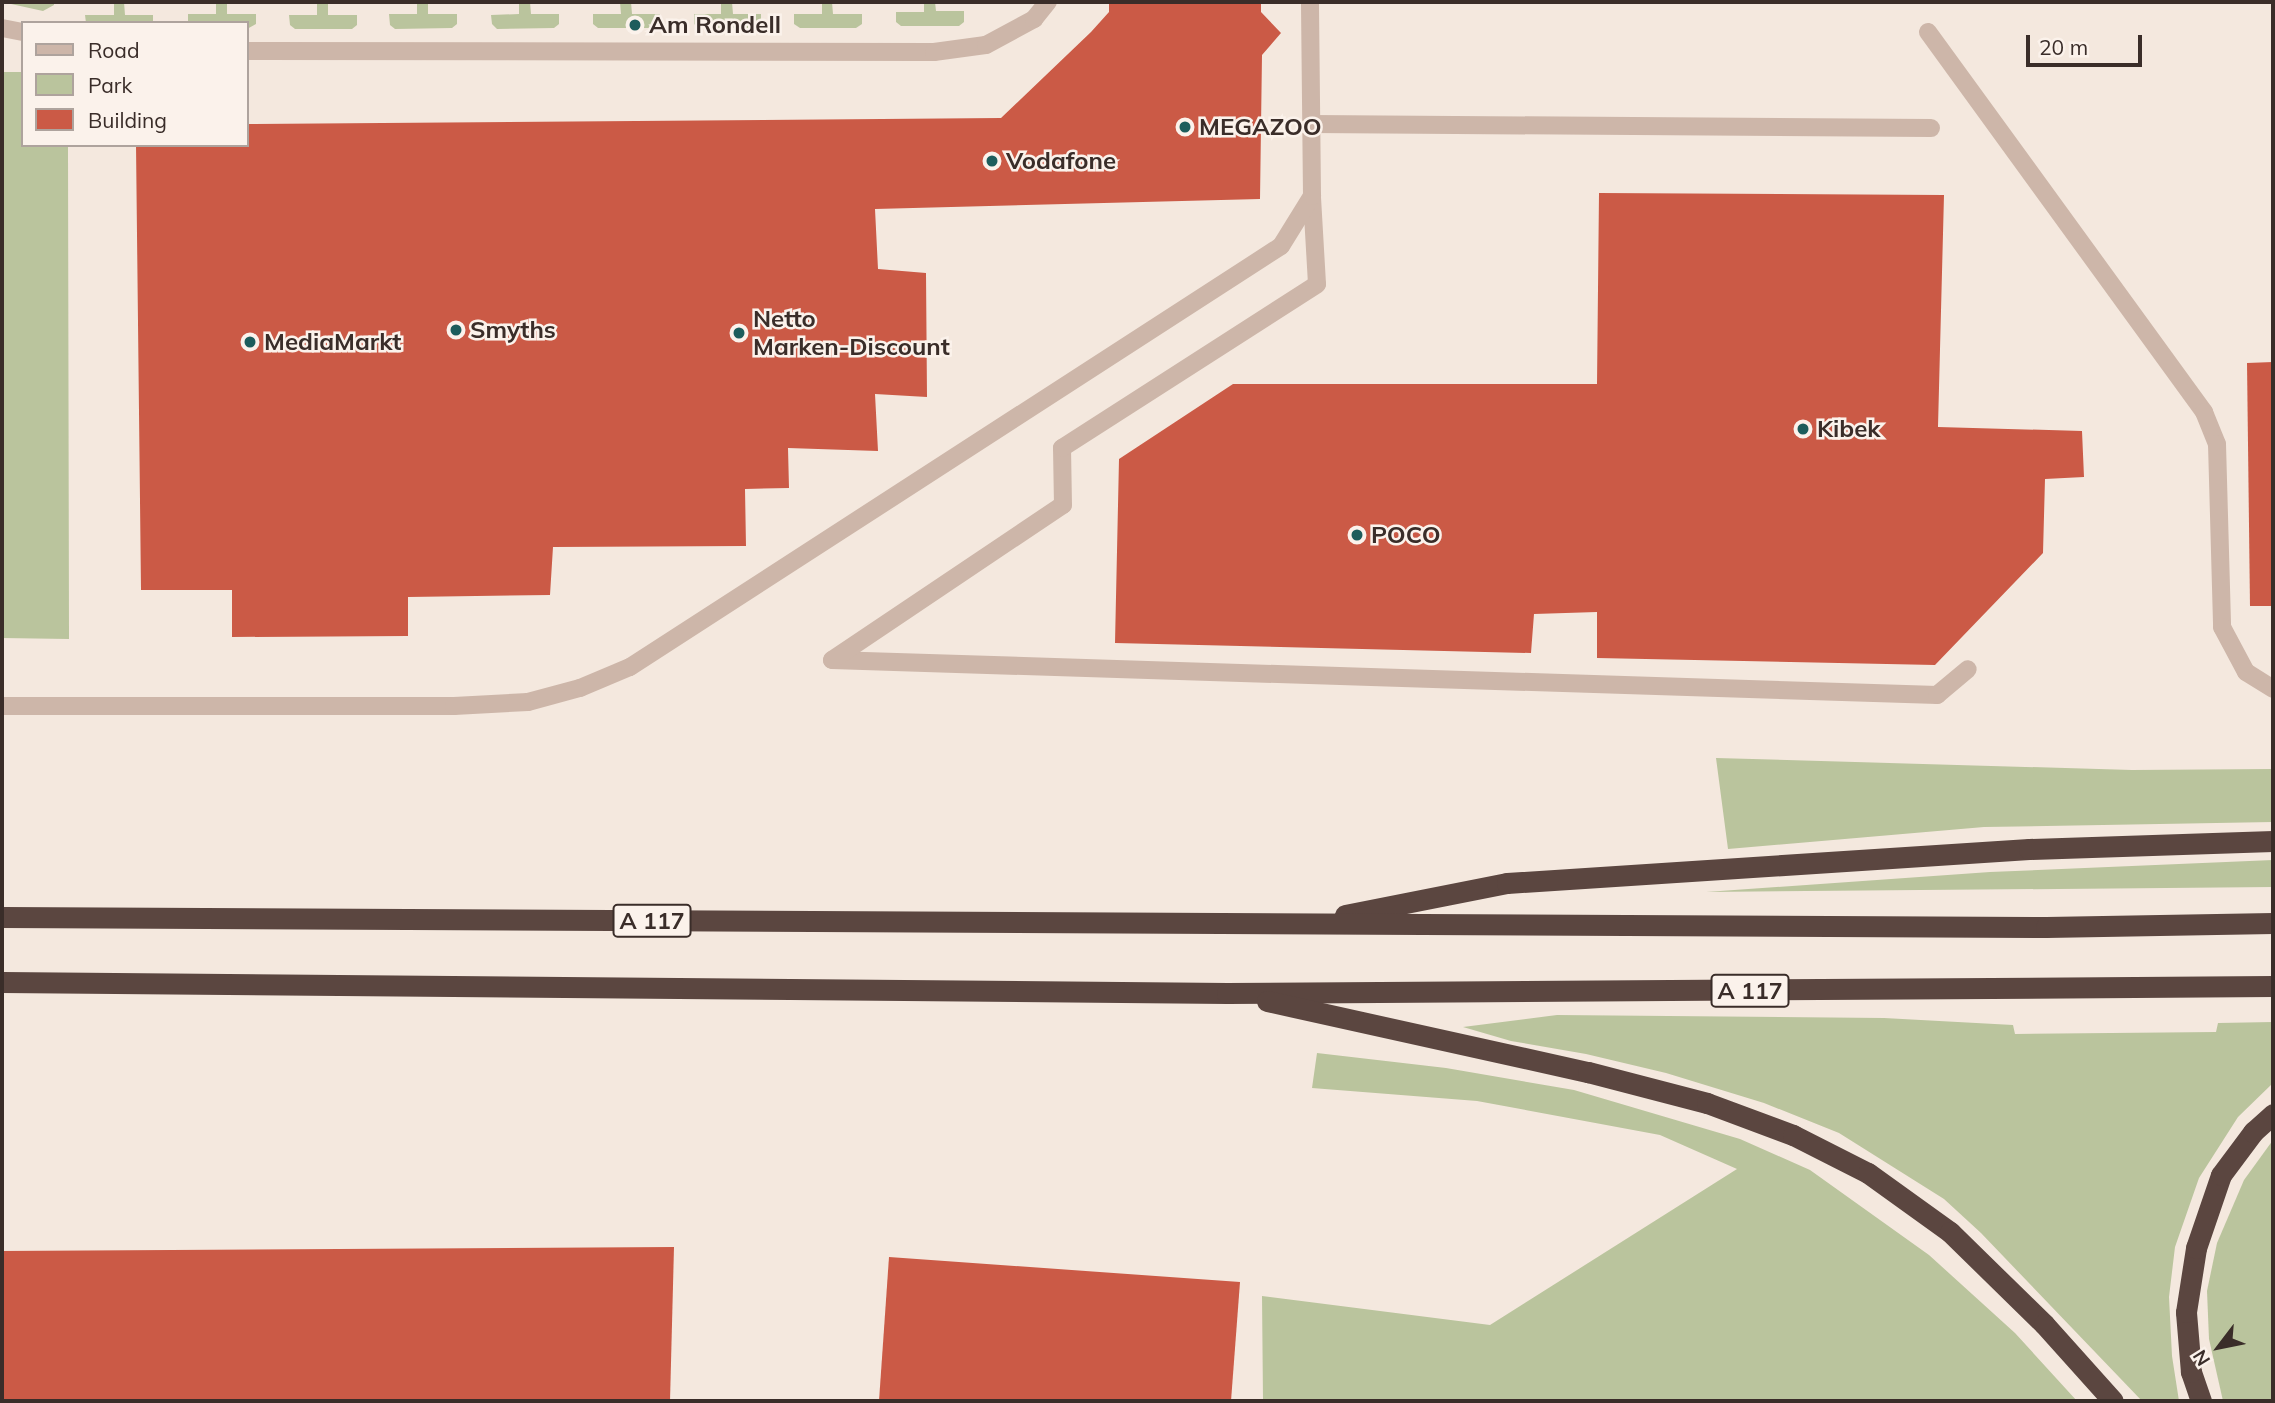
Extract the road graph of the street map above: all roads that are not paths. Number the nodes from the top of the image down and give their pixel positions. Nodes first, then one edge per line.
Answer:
1 (1048, 2) edge
2 (1310, 2) edge
3 (2, 28) edge
4 (21, 32) edge
5 (1928, 32) dead end
6 (248, 51) edge
7 (1312, 124) junction
8 (1930, 128) dead end
9 (1312, 196) junction
10 (1968, 668) dead end
11 (2273, 689) edge
12 (2, 706) edge
13 (2273, 841) edge
14 (2, 917) edge
15 (2273, 923) edge
16 (1301, 924) junction
17 (2, 982) edge
18 (2273, 986) edge
19 (1227, 993) junction
20 (2273, 1114) edge
21 (2113, 1401) edge
22 (2201, 1401) edge

1 - 6 lane
2 - 7 lane
3 - 4 lane
5 - 11 lane
7 - 8 lane
7 - 9 lane
9 - 10 lane
9 - 12 lane
13 - 16 highway
14 - 16 highway, A 117
15 - 16 highway, A 117
17 - 19 highway, A 117
18 - 19 highway, A 117
19 - 21 highway
20 - 22 highway

